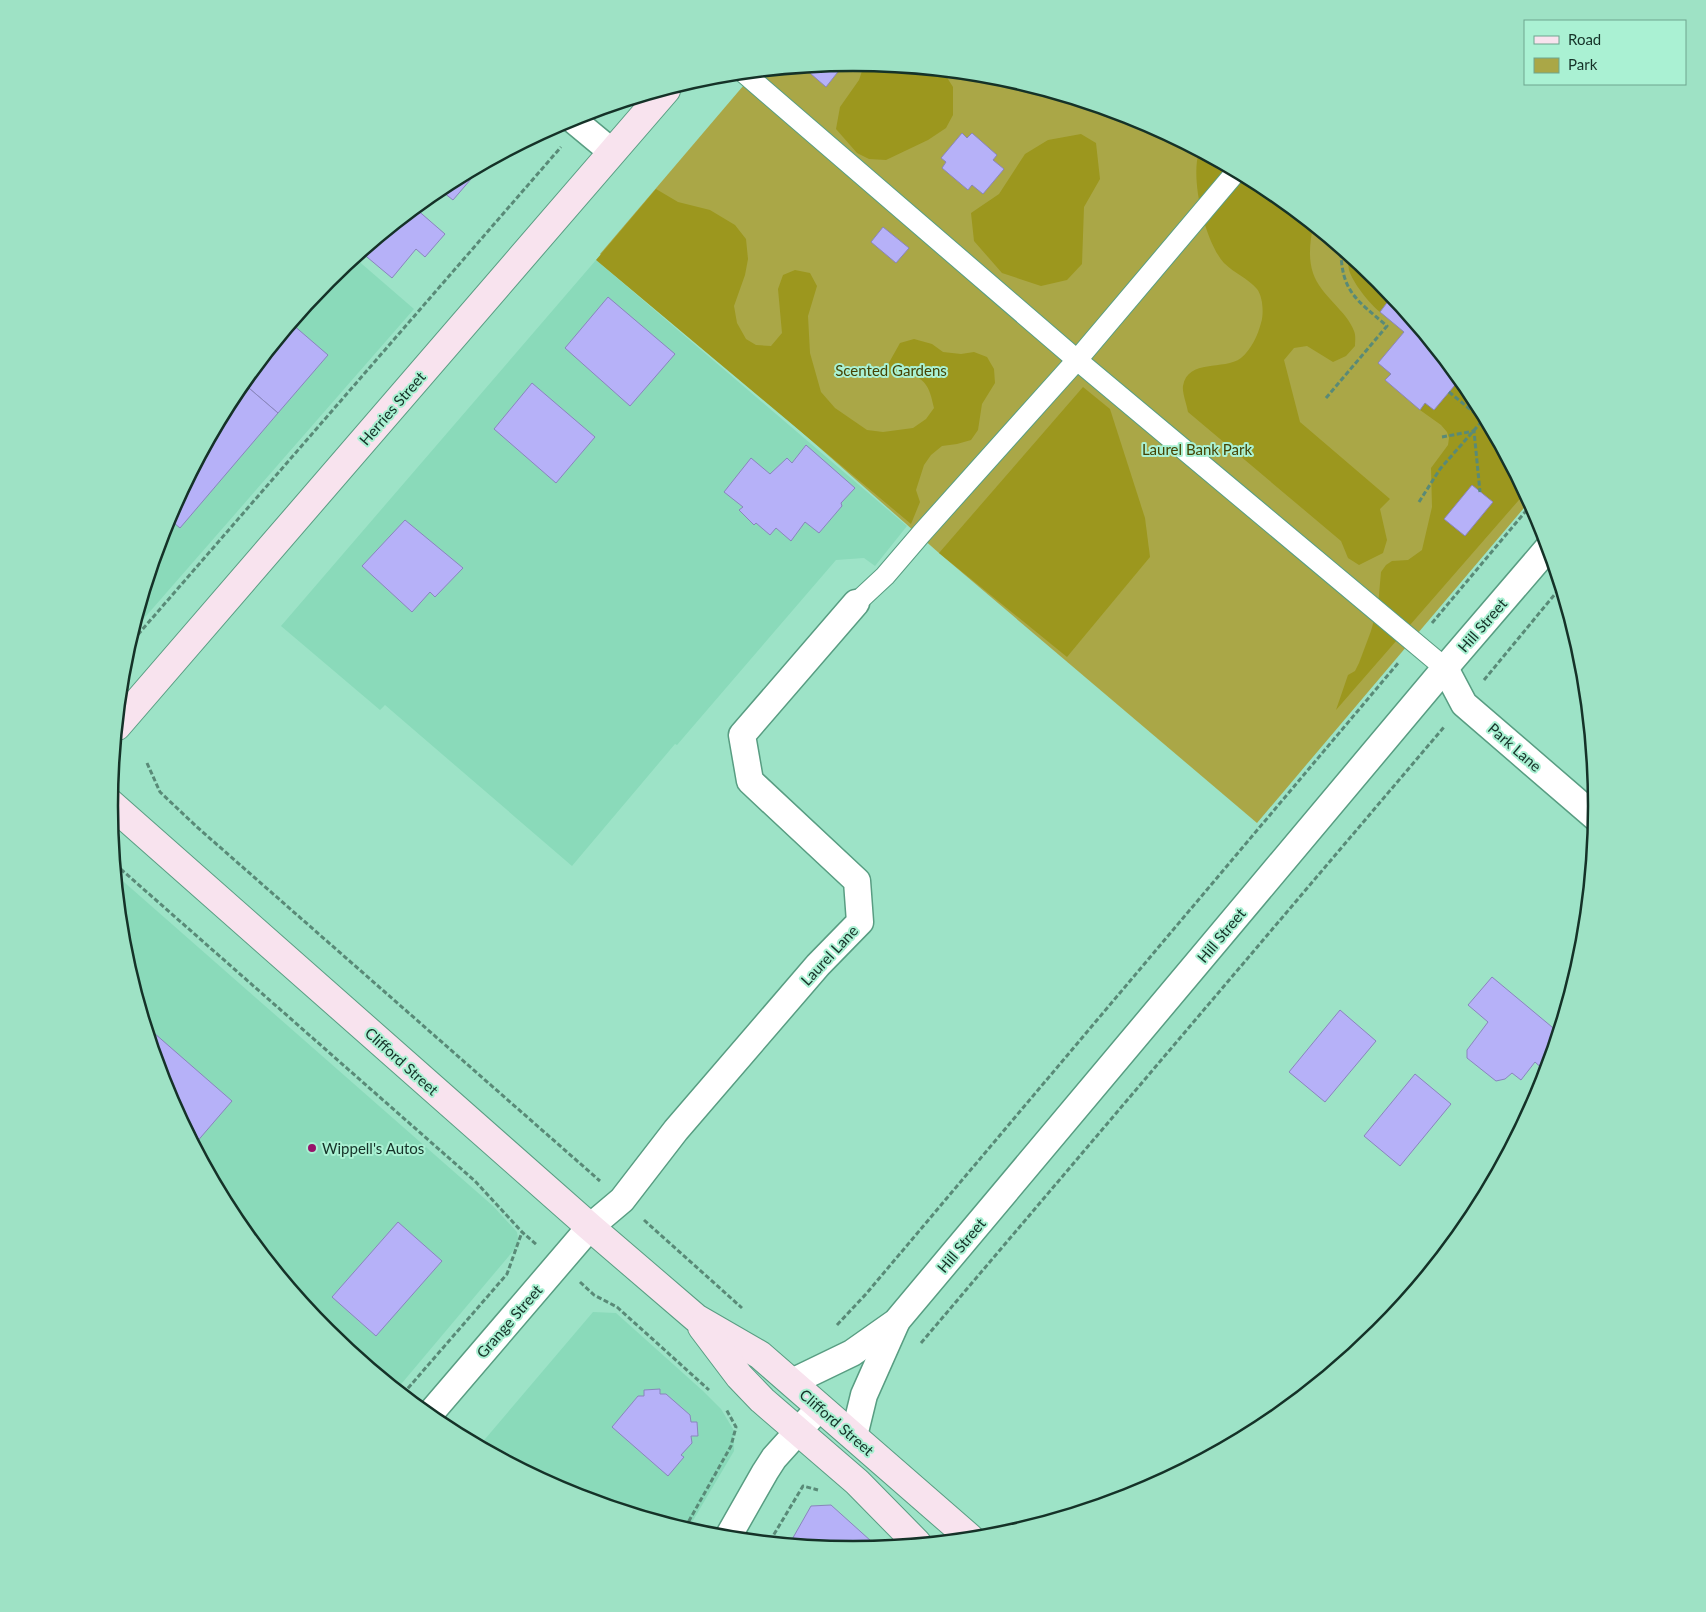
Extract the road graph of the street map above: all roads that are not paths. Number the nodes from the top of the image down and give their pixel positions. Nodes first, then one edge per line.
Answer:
1 (751, 79) edge
2 (660, 97) edge
3 (579, 124) edge
4 (612, 152) junction
5 (1232, 177) edge
6 (1077, 360) junction
7 (1543, 554) edge
8 (856, 603) joint
9 (1445, 668) junction
10 (124, 718) edge
11 (118, 810) edge
12 (1588, 811) edge
13 (590, 1227) junction
14 (696, 1318) junction
15 (896, 1322) junction
16 (792, 1382) junction
17 (820, 1407) junction
18 (434, 1409) edge
19 (798, 1432) junction
20 (854, 1436) junction
21 (732, 1530) edge
22 (963, 1532) edge
23 (912, 1538) edge

1 - 6 street
2 - 4 main road, Herries Street
3 - 4 street
4 - 10 main road, Herries Street
5 - 6 street
6 - 8 street
6 - 9 street
7 - 9 street, Hill Street
8 - 13 street, Laurel Lane
9 - 12 street, Park Lane
9 - 15 street, Hill Street
11 - 13 main road, Clifford Street
13 - 14 main road, Clifford Street
13 - 18 street, Grange Street
14 - 16 main road, Clifford Street
14 - 19 main road, Clifford Street
15 - 16 street
15 - 20 street
16 - 17 main road, Clifford Street
17 - 19 street
17 - 20 main road, Clifford Street
19 - 21 street
19 - 23 main road, Clifford Street
20 - 22 main road, Clifford Street

